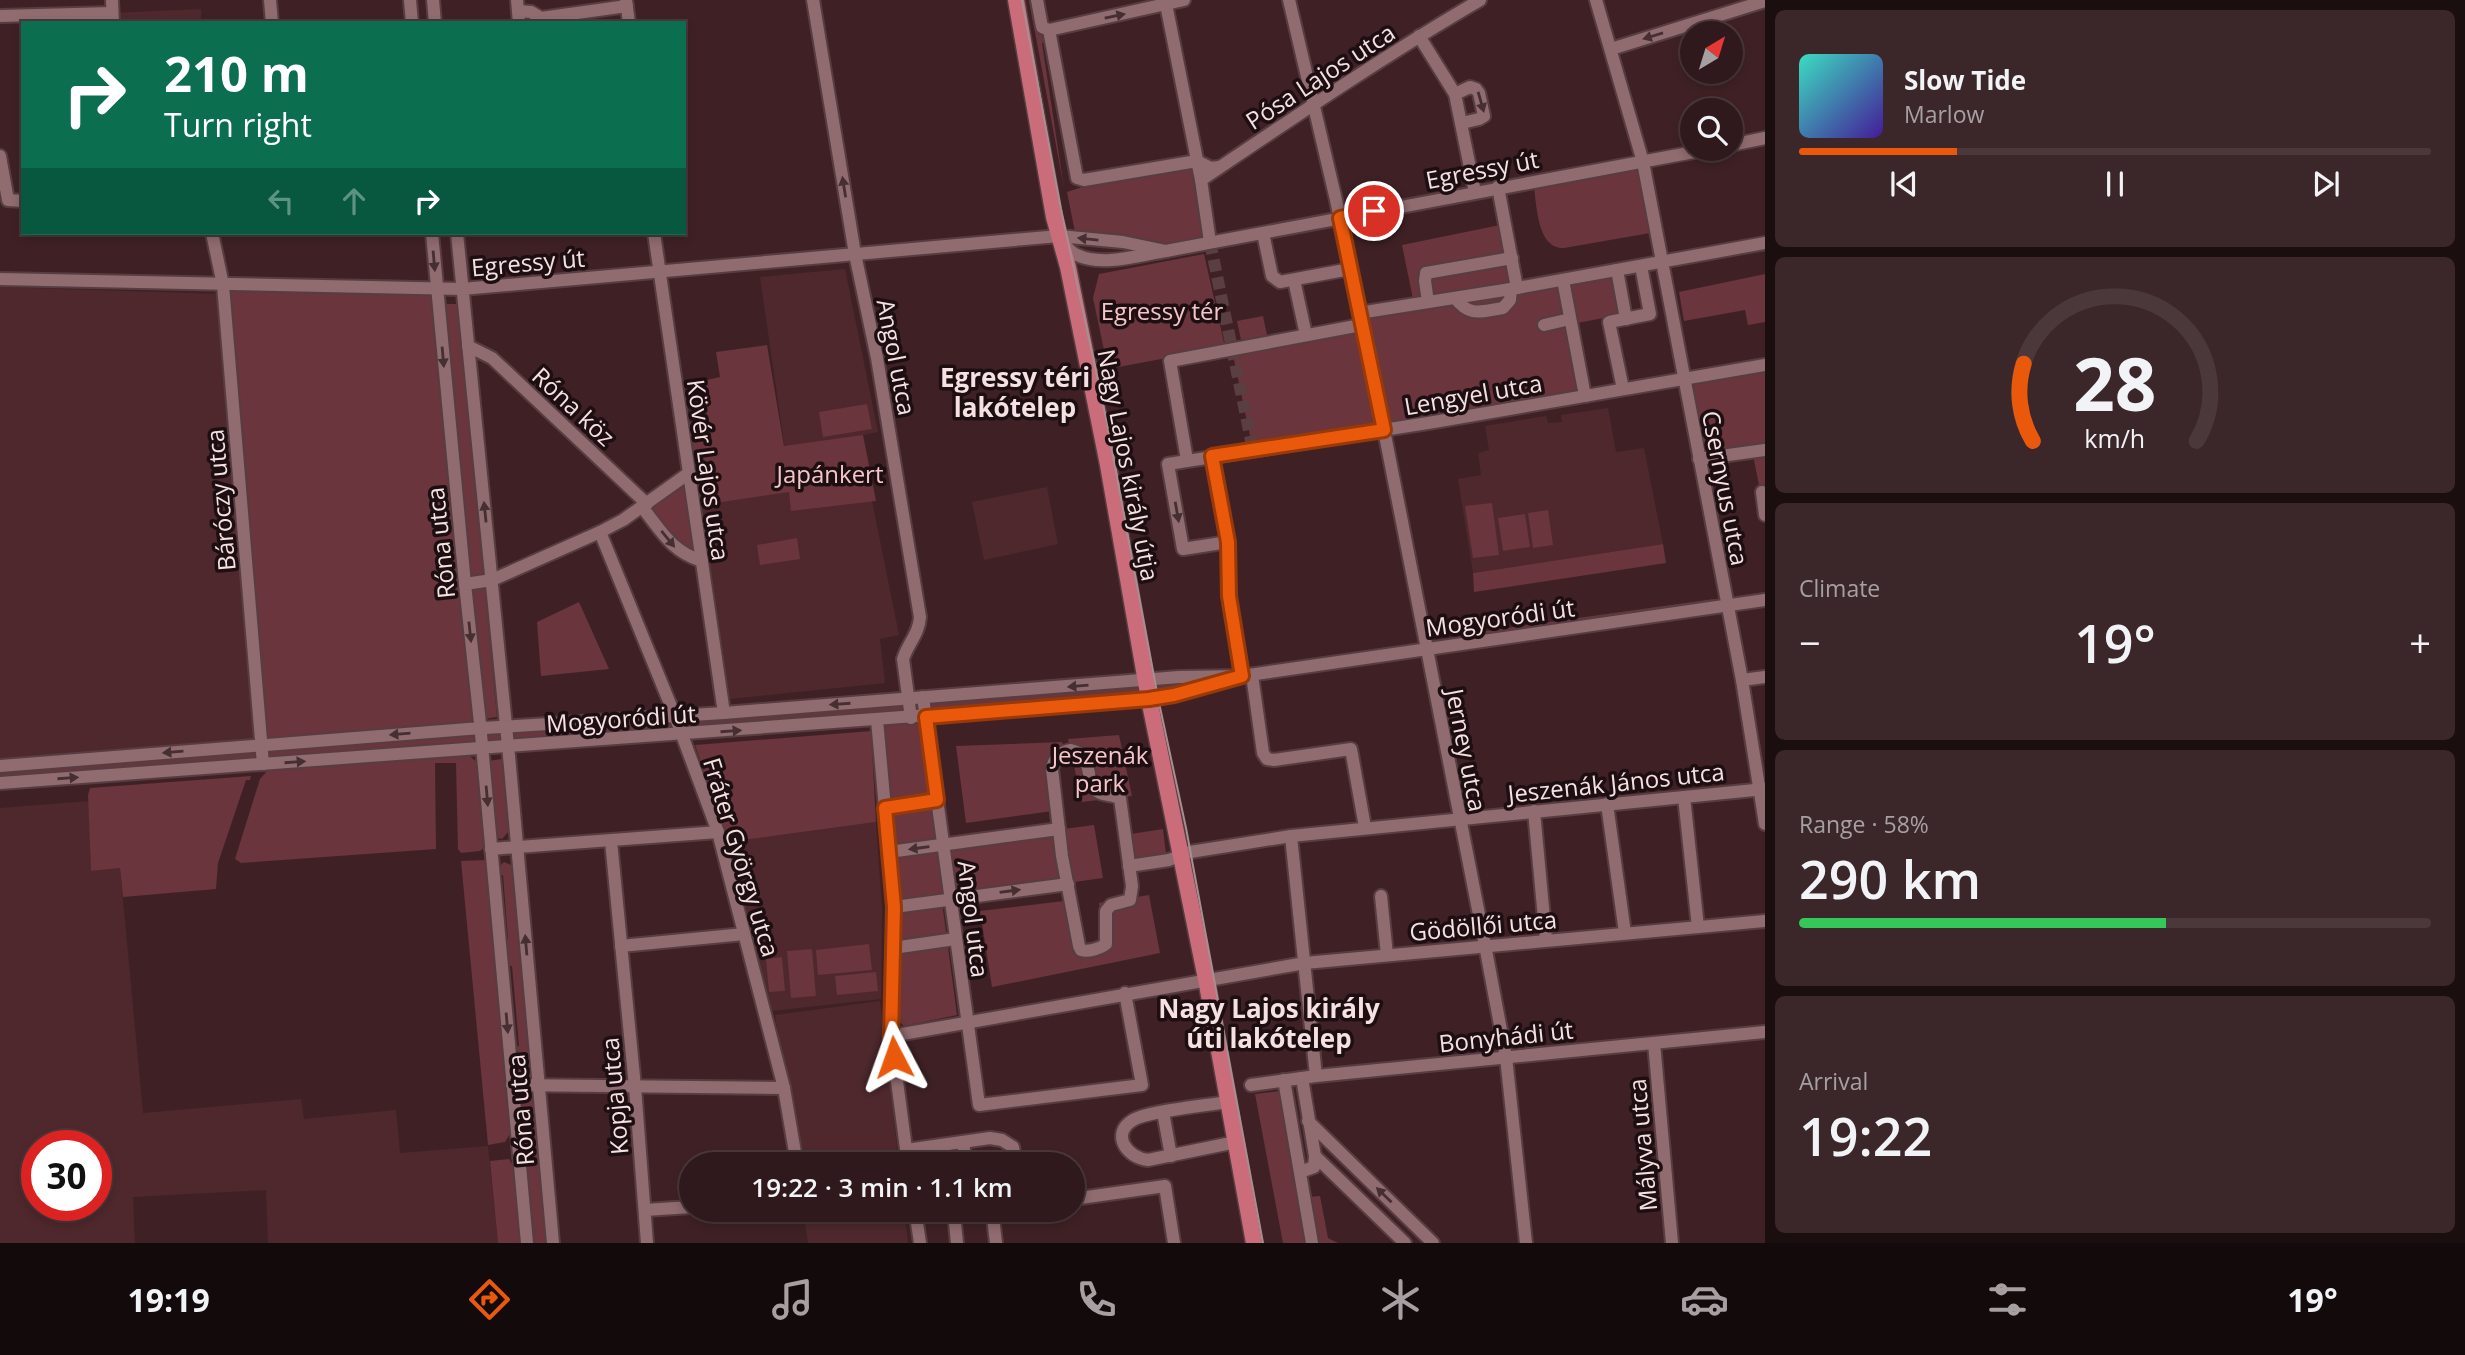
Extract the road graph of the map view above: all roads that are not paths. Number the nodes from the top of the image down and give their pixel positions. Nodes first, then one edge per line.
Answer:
1 (270, 0) edge
2 (410, 0) edge
3 (433, 0) edge
4 (813, 0) edge
5 (1016, 0) edge
6 (1037, 0) edge
7 (1184, 0) edge
8 (1289, 0) edge
9 (1480, 0) edge
10 (1596, 0) edge
11 (1765, 1) edge
12 (626, 3) edge
13 (1166, 4) junction
14 (518, 11) edge
15 (113, 12) edge
16 (0, 16) edge
17 (541, 20) edge
18 (272, 21) edge
19 (412, 21) edge
20 (435, 21) edge
21 (629, 21) edge
22 (1049, 30) junction
23 (1419, 36) junction
24 (1611, 49) junction
25 (1455, 94) junction
26 (1314, 103) junction
27 (1462, 122) junction
28 (1765, 138) edge
29 (1743, 143) edge
30 (1680, 155) edge
31 (0, 156) edge
32 (1197, 161) junction
33 (1643, 162) junction
34 (1219, 167) junction
35 (1201, 180) junction
36 (1499, 187) junction
37 (1475, 192) junction
38 (21, 201) edge
39 (1340, 218) junction
40 (1263, 233) junction
41 (212, 235) edge
42 (432, 235) edge
43 (457, 235) edge
44 (654, 235) edge
45 (1059, 236) junction
46 (1123, 242) junction
47 (1210, 243) junction
48 (1765, 243) edge
49 (1167, 251) junction
50 (855, 254) junction
51 (1125, 257) junction
52 (1511, 258) junction
53 (1661, 262) junction
54 (1641, 266) junction
55 (1350, 268) junction
56 (1617, 270) junction
57 (659, 272) junction
58 (0, 279) edge
59 (1294, 280) junction
60 (1563, 280) junction
61 (223, 285) junction
62 (437, 289) junction
63 (462, 289) junction
64 (1514, 289) junction
65 (1428, 302) junction
66 (1360, 319) junction
67 (1570, 319) junction
68 (1626, 319) junction
69 (1544, 325) dead end
70 (1306, 335) junction
71 (468, 346) junction
72 (1765, 365) edge
73 (1684, 379) junction
74 (1623, 389) junction
75 (1586, 396) junction
76 (1384, 430) junction
77 (1764, 449) edge
78 (1212, 456) junction
79 (1699, 458) junction
80 (1187, 460) junction
81 (689, 473) junction
82 (1762, 492) dead end
83 (645, 505) junction
84 (1765, 515) edge
85 (600, 532) junction
86 (1228, 542) junction
87 (702, 561) junction
88 (492, 580) junction
89 (464, 584) junction
90 (1765, 600) edge
91 (1728, 606) junction
92 (1426, 649) junction
93 (1247, 675) junction
94 (1765, 677) edge
95 (1146, 680) junction
96 (1742, 680) junction
97 (923, 697) junction
98 (908, 698) junction
99 (1149, 699) junction
100 (723, 713) junction
101 (675, 716) junction
102 (926, 717) junction
103 (911, 718) junction
104 (877, 720) junction
105 (505, 727) junction
106 (481, 728) junction
107 (682, 734) junction
108 (261, 745) junction
109 (508, 747) junction
110 (482, 748) junction
111 (262, 764) junction
112 (0, 766) edge
113 (0, 783) edge
114 (1763, 789) edge
115 (1684, 797) junction
116 (937, 800) junction
117 (1607, 804) junction
118 (885, 808) junction
119 (1534, 811) junction
120 (1459, 819) junction
121 (1765, 824) edge
122 (1365, 827) junction
123 (1059, 829) junction
124 (718, 832) junction
125 (1291, 836) junction
126 (611, 841) junction
127 (943, 845) junction
128 (517, 848) junction
129 (491, 849) junction
130 (889, 852) junction
131 (1180, 856) junction
132 (1129, 866) junction
133 (1068, 884) junction
134 (1381, 896) dead end
135 (950, 899) junction
136 (894, 907) junction
137 (1765, 921) edge
138 (1698, 927) junction
139 (1625, 933) junction
140 (744, 934) junction
141 (955, 939) junction
142 (1546, 940) junction
143 (1485, 945) junction
144 (621, 946) junction
145 (893, 948) junction
146 (1387, 955) junction
147 (1305, 963) junction
148 (1206, 979) junction
149 (1125, 993) junction
150 (966, 1023) junction
151 (1765, 1032) edge
152 (891, 1036) junction
153 (1654, 1043) junction
154 (1506, 1057) junction
155 (1316, 1076) junction
156 (1302, 1077) junction
157 (1284, 1080) junction
158 (512, 1085) junction
159 (1251, 1085) dead end
160 (539, 1087) junction
161 (635, 1087) junction
162 (784, 1088) junction
163 (1229, 1101) junction
164 (1163, 1112) junction
165 (1308, 1121) junction
166 (963, 1142) junction
167 (1236, 1142) junction
168 (795, 1152) edge
169 (906, 1152) edge
170 (926, 1152) edge
171 (965, 1152) edge
172 (1014, 1152) edge
173 (1171, 1156) junction
174 (1315, 1156) junction
175 (1300, 1172) junction
176 (1085, 1197) edge
177 (679, 1208) edge
178 (645, 1210) junction
179 (917, 1222) edge
180 (955, 1222) edge
181 (994, 1222) edge
182 (527, 1243) edge
183 (553, 1243) edge
184 (647, 1243) edge
185 (920, 1243) edge
186 (957, 1243) edge
187 (996, 1243) edge
188 (1174, 1243) edge
189 (1254, 1243) edge
190 (1312, 1243) edge
191 (1405, 1243) edge
192 (1433, 1243) edge
193 (1526, 1243) edge
194 (1672, 1243) edge

1 - 18 street
2 - 19 street
3 - 20 street
50 -> 4 street, Angol utca
5 - 45 main road, Nagy Lajos király útja
6 - 22 street
7 - 13 street
8 - 26 street, Jerney utca
9 - 23 street, Pósa Lajos utca
10 - 24 street, Csernyus utca
11 -> 24 street
12 - 17 street
12 - 21 street
22 -> 13 street
13 - 32 street
14 - 17 street
15 - 16 street
22 - 32 street
23 - 25 street
23 - 26 street, Pósa Lajos utca
24 - 33 street, Csernyus utca
25 - 27 street
25 -> 27 street
26 - 34 street, Pósa Lajos utca
26 - 39 street, Jerney utca
27 - 37 street
28 - 29 street
30 - 33 street, Egressy út
31 - 38 street
32 - 34 street
32 - 35 street
33 - 36 street, Egressy út
33 - 53 street, Csernyus utca
34 - 35 street, Pósa Lajos utca
35 - 47 street
36 - 37 street, Egressy út
36 - 52 street
37 - 39 street, Egressy út
39 - 40 street, Egressy út
39 - 55 street, Jerney utca
40 - 47 street, Egressy út
40 - 59 street
41 - 61 street, Báróczy utca
42 -> 62 street, Róna utca
43 - 63 street, Róna utca
44 - 57 street, Kövér Lajos utca
46 -> 45 street, Egressy út
45 - 50 street, Egressy út
45 - 51 street, Egressy út
45 - 95 main road, Nagy Lajos király útja
46 - 49 street, Egressy út
46 - 51 street
47 - 49 street, Egressy út
48 - 53 street
49 - 51 street, Egressy út
50 - 57 street, Egressy út
50 - 98 street, Angol utca
52 - 64 street
52 - 65 street
53 - 54 street
53 - 73 street, Csernyus utca
54 - 56 street
54 - 68 street
55 - 59 street
55 - 66 street, Jerney utca
56 - 60 street
56 - 68 street
57 - 63 street, Egressy út
57 - 81 street, Kövér Lajos utca
58 - 61 street, Egressy út
59 - 70 street
60 - 64 street
60 - 67 street
61 - 62 street, Egressy út
61 - 108 street, Báróczy utca
62 - 63 street, Egressy út
62 -> 89 street, Róna utca
63 - 71 street, Róna utca
64 - 65 street
65 - 66 street
66 - 70 street
66 - 76 street, Jerney utca
67 - 69 street
67 - 75 street
68 - 74 street
70 - 80 street
71 - 83 street, Róna köz
88 -> 71 street, Róna utca
72 - 73 street, Lengyel utca
73 - 74 street, Lengyel utca
73 - 79 street, Csernyus utca
74 - 75 street, Lengyel utca
75 - 76 street, Lengyel utca
76 - 78 street, Lengyel utca
76 - 92 street, Jerney utca
77 - 79 street
78 - 80 street, Lengyel utca
78 - 86 street
79 - 91 street, Csernyus utca
80 -> 86 street, Nagy Lajos király útja
81 - 83 street
81 - 87 street, Kövér Lajos utca
82 - 84 street
83 - 85 street
83 -> 87 street, Róna köz
85 - 88 street
85 - 101 street, Fráter György utca
86 - 93 street
87 - 100 street, Kövér Lajos utca
88 - 89 street
88 - 105 street, Róna utca
89 -> 106 street, Róna utca
90 - 91 street, Mogyoródi út
91 - 92 street, Mogyoródi út
91 - 96 street, Csernyus utca
92 - 93 street, Mogyoródi út
92 - 120 street, Jerney utca
93 - 95 street, Mogyoródi út
93 - 99 street, Mogyoródi út
93 - 122 street
94 - 96 street
95 -> 97 street, Mogyoródi út
95 - 99 main road, Nagy Lajos király útja
96 - 114 street, Csernyus utca
97 - 98 street, Mogyoródi út
97 - 102 street, Angol utca
98 -> 100 street, Mogyoródi út
98 - 103 street, Angol utca
99 - 102 street, Mogyoródi út
99 - 131 main road, Nagy Lajos király útja
100 - 101 street, Mogyoródi út
101 - 105 street, Mogyoródi út
101 - 107 street, Fráter György utca
102 - 103 street, Mogyoródi út
102 - 116 street, Angol utca
103 - 104 street, Mogyoródi út
107 -> 104 street, Mogyoródi út
104 - 118 street
105 - 106 street, Mogyoródi út
105 - 109 street, Róna utca
106 -> 108 street, Mogyoródi út
106 - 110 street, Róna utca
107 - 109 street, Mogyoródi út
107 - 124 street, Fráter György utca
108 - 111 street, Báróczy utca
108 -> 112 street, Mogyoródi út
109 - 110 street, Mogyoródi út
109 - 128 street, Róna utca
111 -> 110 street, Mogyoródi út
110 -> 129 street, Róna utca
113 -> 111 street, Mogyoródi út
114 - 115 street, Jeszenák János utca
114 - 121 street, Csernyus utca
115 - 117 street, Jeszenák János utca
115 - 138 street
116 - 118 street
116 - 127 street, Angol utca
117 - 119 street, Jeszenák János utca
117 - 139 street
118 - 130 street
119 - 120 street, Jeszenák János utca
119 - 142 street
120 - 122 street, Jeszenák János utca
120 - 143 street, Jerney utca
122 - 125 street, Jeszenák János utca
123 - 127 street
123 - 132 street
123 - 133 street
124 - 126 street
124 - 140 street, Fráter György utca
125 - 131 street, Jeszenák János utca
125 - 147 street
126 - 128 street
126 - 144 street, Kopja utca
127 -> 130 street
127 - 135 street, Angol utca
128 - 129 street
160 -> 128 street, Róna utca
129 -> 158 street, Róna utca
130 - 136 street
131 - 132 street
131 - 148 main road, Nagy Lajos király útja
132 - 133 street
135 -> 133 street
134 - 146 street
135 - 136 street
135 - 141 street, Angol utca
136 - 145 street
137 - 138 street, Gödöllői utca
138 - 139 street, Gödöllői utca
139 - 142 street, Gödöllői utca
140 - 144 street
140 - 162 street, Fráter György utca
141 - 145 street
141 - 150 street, Angol utca
142 - 143 street, Gödöllői utca
143 - 146 street, Gödöllői utca
143 - 154 street, Jerney utca
144 - 161 street, Kopja utca
145 - 152 street
146 - 147 street, Gödöllői utca
147 - 148 street, Gödöllői utca
147 - 155 street
148 - 149 street, Gödöllői utca
148 - 163 main road, Nagy Lajos király útja
149 - 150 street, Gödöllői utca
149 - 150 street, Angol utca
150 - 152 street, Gödöllői utca
151 - 153 street, Bonyhádi út
152 - 169 street
153 - 154 street, Bonyhádi út
153 - 194 street, Mályva utca
154 - 155 street, Bonyhádi út
154 - 193 street, Jerney utca
155 - 156 street, Bonyhádi út
156 - 157 street, Bonyhádi út
156 - 165 street
157 - 159 street, Bonyhádi út
157 - 175 street
158 - 160 street
158 - 182 street, Róna utca
160 - 161 street
160 - 183 street, Róna utca
161 - 162 street
161 - 178 street, Kopja utca
162 - 168 street, Fráter György utca
163 - 164 street
163 - 167 main road, Nagy Lajos király útja
164 - 173 street
164 - 173 street
165 - 174 street
192 -> 165 street
166 - 170 street
166 - 171 street
166 - 172 street
167 - 173 street
167 - 189 main road, Nagy Lajos király útja
174 - 175 street
174 - 191 street
175 - 190 street
176 - 188 street
177 - 178 street
178 - 184 street, Kopja utca
179 - 185 street
180 - 186 street
181 - 187 street

